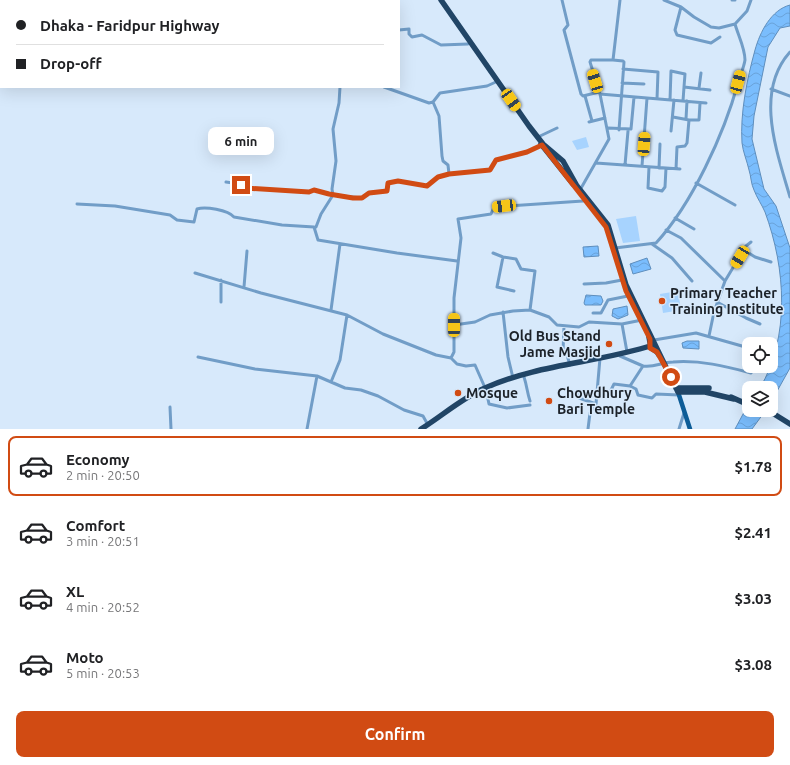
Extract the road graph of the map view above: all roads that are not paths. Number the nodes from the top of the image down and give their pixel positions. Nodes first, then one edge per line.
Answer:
1 (440, 0) edge
2 (562, 0) edge
3 (620, 0) edge
4 (664, 0) edge
5 (750, 0) edge
6 (681, 7) junction
7 (450, 18) junction
8 (736, 24) junction
9 (400, 30) edge
10 (720, 37) dead end
11 (468, 44) junction
12 (790, 52) edge
13 (481, 60) junction
14 (614, 60) junction
15 (623, 69) junction
16 (701, 73) dead end
17 (497, 81) junction
18 (622, 82) junction
19 (644, 84) dead end
20 (684, 87) junction
21 (340, 88) edge
22 (387, 88) edge
23 (699, 88) junction
24 (771, 89) junction
25 (710, 90) dead end
26 (599, 93) junction
27 (585, 96) junction
28 (621, 96) junction
29 (790, 96) edge
30 (634, 97) junction
31 (647, 98) junction
32 (657, 99) junction
33 (670, 100) junction
34 (674, 100) junction
35 (683, 101) junction
36 (687, 101) junction
37 (433, 102) junction
38 (700, 103) junction
39 (706, 103) dead end
40 (673, 117) junction
41 (605, 118) junction
42 (687, 120) junction
43 (557, 128) dead end
44 (608, 128) junction
45 (619, 130) junction
46 (628, 131) junction
47 (671, 131) dead end
48 (540, 141) junction
49 (660, 144) dead end
50 (596, 163) junction
51 (625, 165) junction
52 (642, 166) junction
53 (649, 167) junction
54 (659, 168) junction
55 (666, 168) junction
56 (449, 174) junction
57 (226, 182) dead end
58 (696, 183) junction
59 (579, 190) junction
60 (333, 195) junction
61 (790, 197) edge
62 (587, 200) junction
63 (77, 204) dead end
64 (735, 206) dead end
65 (675, 218) junction
66 (316, 227) junction
67 (694, 229) dead end
68 (666, 230) junction
69 (751, 242) dead end
70 (340, 244) junction
71 (652, 244) junction
72 (614, 248) junction
73 (247, 250) dead end
74 (744, 250) junction
75 (493, 253) dead end
76 (503, 257) junction
77 (457, 261) junction
78 (771, 262) dead end
79 (195, 273) dead end
80 (221, 280) junction
81 (622, 280) junction
82 (692, 281) dead end
83 (725, 281) junction
84 (584, 284) dead end
85 (244, 287) junction
86 (514, 291) dead end
87 (628, 296) junction
88 (221, 302) dead end
89 (718, 302) junction
90 (331, 310) junction
91 (530, 310) junction
92 (503, 312) junction
93 (593, 313) dead end
94 (347, 315) junction
95 (643, 320) junction
96 (622, 324) junction
97 (760, 324) dead end
98 (454, 325) junction
99 (564, 326) junction
100 (709, 336) junction
101 (653, 346) junction
102 (742, 346) edge
103 (627, 352) junction
104 (633, 352) junction
105 (620, 356) junction
106 (198, 357) dead end
107 (451, 358) junction
108 (600, 359) junction
109 (665, 364) junction
110 (570, 365) junction
111 (643, 366) junction
112 (742, 371) edge
113 (531, 374) junction
114 (317, 376) junction
115 (524, 377) junction
116 (513, 379) junction
117 (332, 382) junction
118 (630, 386) junction
119 (485, 389) junction
120 (578, 391) dead end
121 (678, 392) junction
122 (596, 393) junction
123 (742, 403) edge
124 (596, 404) junction
125 (170, 407) dead end
126 (685, 412) junction
127 (778, 416) edge
128 (775, 417) edge
129 (790, 424) edge
130 (428, 427) edge
131 (790, 428) edge
132 (171, 429) edge
133 (307, 429) edge
134 (421, 429) edge
135 (588, 429) edge
136 (679, 429) edge
137 (690, 429) edge

1 - 7 highway
2 - 27 street
3 - 14 street
4 - 6 street
5 - 8 street
6 - 8 street
6 - 10 street
7 - 11 highway
7 - 13 highway
8 - 58 street
9 - 11 street
11 - 13 highway
12 - 24 street
13 - 17 highway
14 - 15 street
14 - 26 street
15 - 18 street
15 - 32 street
16 - 23 street
17 - 37 street
17 - 48 highway
18 - 19 street
18 - 28 street
20 - 23 street
20 - 33 street
20 - 35 street
21 - 60 street
22 - 37 street
23 - 25 street
24 - 29 street
24 - 61 street
26 - 27 street
26 - 28 street
26 - 41 street
27 - 41 street
28 - 30 street
28 - 45 street
30 - 31 street
30 - 46 street
31 - 32 street
31 - 52 street
32 - 33 street
33 - 34 street
34 - 35 street
34 - 40 street
35 - 36 street
36 - 38 street
36 - 42 street
37 - 56 street
38 - 39 street
38 - 42 street
40 - 42 street
40 - 47 street
41 - 44 street
42 - 55 street
43 - 48 street
44 - 45 street
44 - 50 street
45 - 46 street
46 - 51 street
48 - 56 street
48 - 59 highway
48 - 59 highway
49 - 54 street
50 - 51 street
50 - 59 street
51 - 52 street
52 - 53 street
53 - 54 street
53 - 55 street
54 - 55 street
56 - 60 street
57 - 60 street
58 - 64 street
58 - 65 street
59 - 62 highway
60 - 66 street
62 - 72 highway
62 - 77 street
63 - 66 street
65 - 67 street
65 - 68 street
66 - 70 street
68 - 71 street
68 - 83 street
69 - 74 street
70 - 77 street
70 - 90 street
71 - 72 street
71 - 82 street
72 - 81 highway
72 - 95 highway
73 - 85 street
74 - 78 street
74 - 83 street
75 - 76 street
76 - 86 street
76 - 91 street
77 - 98 street
79 - 80 street
80 - 85 street
80 - 88 street
81 - 84 street
81 - 87 highway
83 - 89 street
85 - 90 street
87 - 93 street
87 - 95 highway
89 - 97 street
89 - 100 street
90 - 94 street
91 - 92 street
91 - 99 street
92 - 98 street
92 - 116 street
94 - 107 street
94 - 117 street
95 - 96 street
95 - 101 highway
96 - 99 street
96 - 103 street
98 - 107 street
99 - 110 street
100 - 101 street
100 - 102 street
101 - 104 highway
101 - 109 highway
103 - 104 highway
103 - 108 highway
104 - 105 highway
105 - 108 highway
105 - 111 street
106 - 114 street
107 - 119 street
108 - 110 highway
108 - 122 street
109 - 111 street
109 - 112 street
109 - 121 highway
110 - 113 highway
111 - 118 street
113 - 115 highway
113 - 116 highway
114 - 117 street
114 - 133 street
115 - 116 highway
115 - 119 street
116 - 119 highway
117 - 130 street
118 - 121 street
118 - 122 street
119 - 130 highway
120 - 124 street
121 - 123 highway
121 - 126 main road
122 - 124 street
124 - 135 street
125 - 132 street
126 - 136 street
126 - 137 main road
127 - 129 highway
128 - 131 highway
130 - 134 highway

